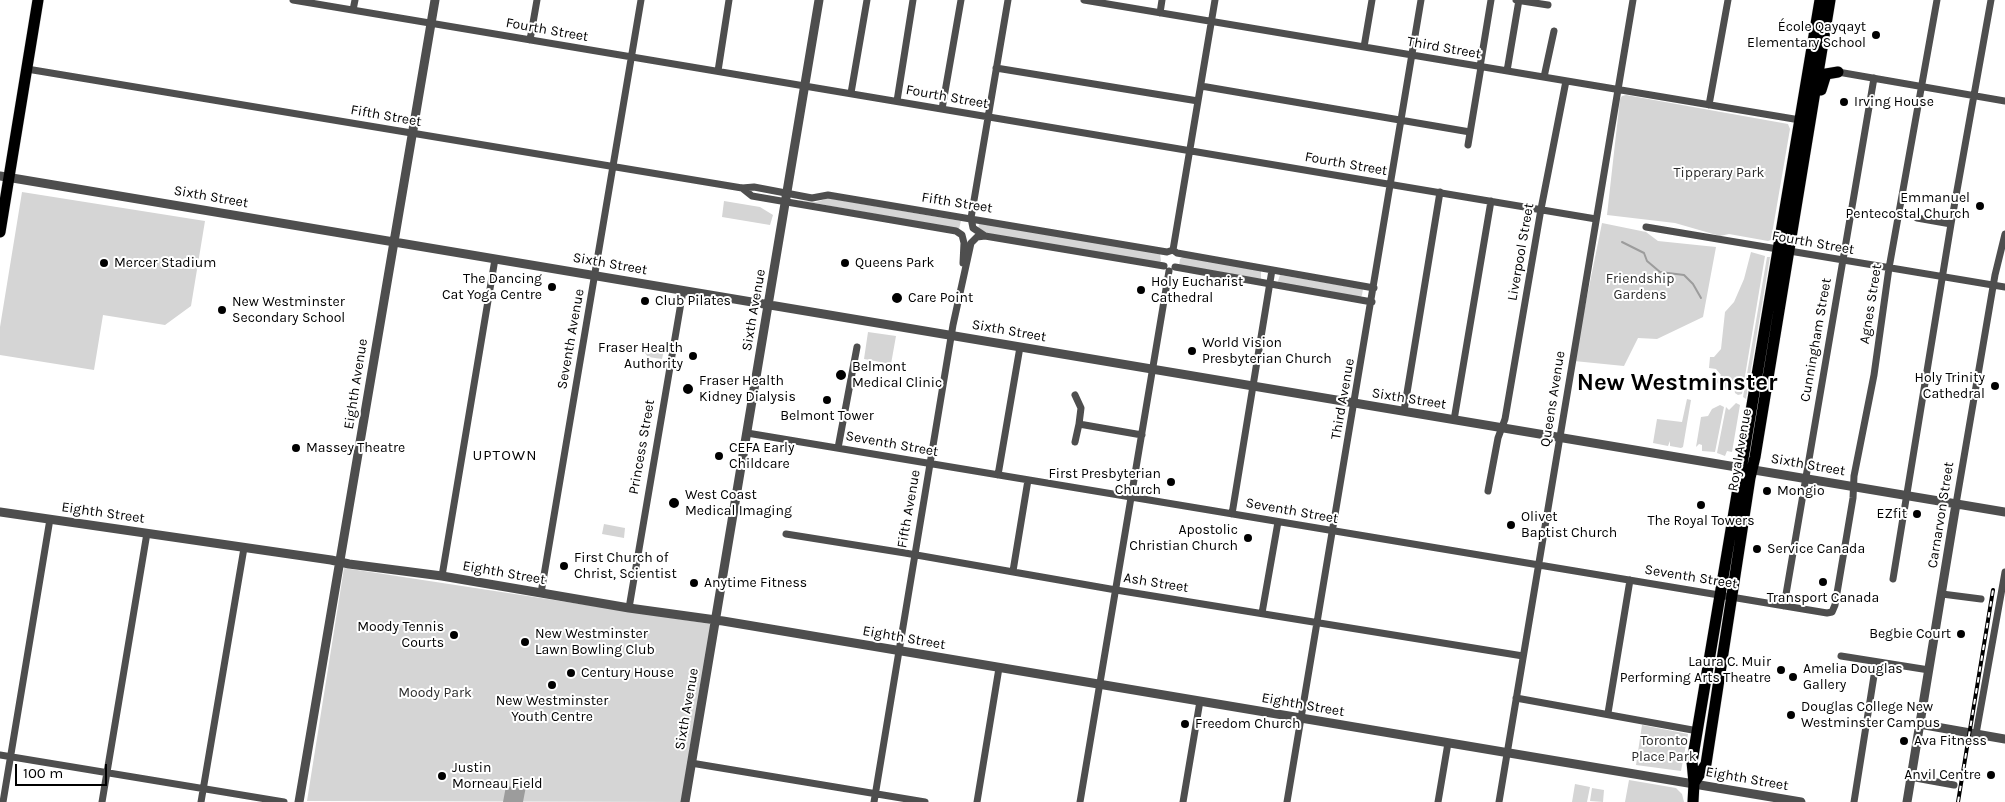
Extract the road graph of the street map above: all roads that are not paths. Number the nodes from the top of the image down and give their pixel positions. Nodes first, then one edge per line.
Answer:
1 (38, 0) edge
2 (293, 0) edge
3 (355, 0) edge
4 (435, 0) edge
5 (537, 0) edge
6 (641, 0) edge
7 (729, 0) edge
8 (819, 0) edge
9 (867, 0) edge
10 (913, 0) edge
11 (961, 0) edge
12 (1008, 0) edge
13 (1084, 0) edge
14 (1162, 0) edge
15 (1215, 0) edge
16 (1372, 0) edge
17 (1421, 0) edge
18 (1491, 0) edge
19 (1517, 0) edge
20 (1633, 0) edge
21 (1728, 0) edge
22 (1820, 0) edge
23 (1830, 0) edge
24 (1937, 0) edge
25 (1991, 0) edge
26 (1110, 2) edge
27 (1548, 5) dead end
28 (353, 10) junction
29 (1160, 13) junction
30 (1211, 22) junction
31 (431, 23) junction
32 (1554, 31) dead end
33 (530, 40) junction
34 (1364, 47) junction
35 (1412, 55) junction
36 (631, 57) junction
37 (1480, 67) junction
38 (996, 68) junction
39 (27, 69) junction
40 (718, 71) junction
41 (1507, 71) junction
42 (1838, 72) joint
43 (1544, 78) junction
44 (1874, 78) junction
45 (1566, 81) junction
46 (805, 86) junction
47 (1201, 86) junction
48 (1922, 86) junction
49 (1618, 91) junction
50 (851, 93) junction
51 (1973, 96) junction
52 (896, 101) junction
53 (1198, 101) junction
54 (2005, 101) edge
55 (1709, 105) junction
56 (942, 109) junction
57 (988, 116) junction
58 (1400, 119) junction
59 (1805, 121) junction
60 (1470, 132) junction
61 (411, 133) junction
62 (1468, 145) dead end
63 (1190, 150) junction
64 (613, 167) junction
65 (5, 177) edge
66 (1391, 184) junction
67 (1440, 192) junction
68 (787, 198) junction
69 (1491, 201) junction
70 (1541, 209) junction
71 (971, 218) junction
72 (1918, 218) dead end
73 (1596, 219) junction
74 (1951, 224) junction
75 (1646, 227) dead end
76 (0, 232) edge
77 (2005, 234) edge
78 (985, 236) junction
79 (393, 242) junction
80 (1783, 250) junction
81 (1172, 251) junction
82 (495, 259) junction
83 (1843, 261) junction
84 (1169, 268) junction
85 (1889, 268) junction
86 (964, 270) junction
87 (1272, 270) junction
88 (594, 276) junction
89 (1942, 277) junction
90 (1270, 283) junction
91 (1993, 285) junction
92 (2005, 287) edge
93 (1374, 288) junction
94 (683, 291) junction
95 (1372, 302) junction
96 (769, 305) junction
97 (952, 336) junction
98 (856, 346) dead end
99 (1020, 347) junction
100 (1152, 369) junction
101 (1253, 386) junction
102 (1074, 395) dead end
103 (1354, 404) junction
104 (1404, 411) junction
105 (1454, 420) junction
106 (1079, 424) junction
107 (1503, 428) junction
108 (747, 433) junction
109 (1142, 434) junction
110 (1560, 438) junction
111 (1075, 442) dead end
112 (838, 448) junction
113 (930, 464) junction
114 (1746, 469) junction
115 (998, 475) junction
116 (1806, 479) junction
117 (1028, 480) junction
118 (1853, 487) junction
119 (1488, 491) dead end
120 (1907, 496) junction
121 (1131, 500) junction
122 (1956, 504) junction
123 (0, 512) edge
124 (2005, 512) edge
125 (1232, 514) junction
126 (50, 519) junction
127 (1278, 522) junction
128 (1333, 531) junction
129 (147, 533) junction
130 (786, 534) dead end
131 (244, 548) junction
132 (914, 554) junction
133 (340, 561) junction
134 (1538, 565) junction
135 (1013, 571) junction
136 (2005, 572) edge
137 (442, 576) junction
138 (1893, 579) dead end
139 (1630, 580) junction
140 (1116, 590) junction
141 (541, 593) junction
142 (1942, 594) junction
143 (1726, 596) junction
144 (1981, 599) dead end
145 (2002, 602) edge
146 (1784, 606) junction
147 (629, 608) junction
148 (1832, 612) joint
149 (1262, 613) junction
150 (716, 620) junction
151 (1318, 622) junction
152 (898, 651) junction
153 (1523, 656) junction
154 (1841, 656) dead end
155 (1876, 663) junction
156 (998, 668) junction
157 (1929, 670) junction
158 (1100, 684) junction
159 (1516, 698) junction
160 (1200, 701) junction
161 (1608, 713) junction
162 (1301, 718) junction
163 (1919, 724) junction
164 (1698, 731) junction
165 (1976, 734) junction
166 (2005, 739) edge
167 (1448, 743) junction
168 (1508, 752) junction
169 (0, 755) edge
170 (10, 756) junction
171 (691, 763) junction
172 (108, 773) junction
173 (1910, 777) junction
174 (1694, 783) junction
175 (1954, 785) dead end
176 (203, 789) junction
177 (875, 794) junction
178 (3, 802) edge
179 (102, 802) edge
180 (201, 802) edge
181 (284, 802) edge
182 (299, 802) edge
183 (685, 802) edge
184 (874, 802) edge
185 (925, 802) edge
186 (977, 802) edge
187 (1080, 802) edge
188 (1183, 802) edge
189 (1287, 802) edge
190 (1438, 802) edge
191 (1499, 802) edge
192 (1693, 802) edge
193 (1802, 802) edge
194 (1854, 802) edge
195 (1907, 802) edge

1 - 39 main road
2 - 28 street, Fourth Street
3 - 28 street
4 - 31 street, Eighth Avenue
5 - 33 street
6 - 36 street, Seventh Avenue
7 - 40 street
8 - 46 street, Sixth Avenue
9 - 50 street
10 - 52 street
11 - 56 street
12 - 38 street
13 - 26 street, Third Street
14 - 29 street
15 - 30 street
16 - 34 street
17 - 35 street, Third Avenue
18 - 37 street
19 - 27 street
19 - 41 street
20 - 49 street, Queens Avenue
21 - 55 street
22 - 59 main road, Royal Avenue
23 - 59 main road, Royal Avenue
24 - 48 street, Agnes Street
25 - 51 street
26 - 29 street, Third Street
28 - 31 street, Fourth Street
29 - 30 street, Third Street
30 - 34 street, Third Street
30 - 47 street
31 - 33 street, Fourth Street
31 - 61 street, Eighth Avenue
32 - 43 street
33 - 36 street, Fourth Street
34 - 35 street, Third Street
35 - 37 street, Third Street
35 - 58 street, Third Avenue
36 - 40 street, Fourth Street
36 - 64 street, Seventh Avenue
37 - 41 street, Third Street
37 - 60 street
38 - 53 street
38 - 57 street
39 - 61 street, Fifth Street
39 - 65 main road
40 - 46 street, Fourth Street
41 - 43 street, Third Street
42 - 44 street
42 - 59 main road
43 - 45 street, Third Street
44 - 48 street
44 - 83 street, Cunningham Street
45 - 49 street, Third Street
45 - 70 street, Liverpool Street
46 - 50 street, Fourth Street
46 - 68 street, Sixth Avenue
47 - 53 street
47 - 58 street
48 - 51 street
48 - 85 street, Agnes Street
49 - 55 street, Third Street
49 - 73 street, Queens Avenue
50 - 52 street, Fourth Street
51 - 54 street
51 - 74 street
52 - 56 street, Fourth Street
53 - 63 street
55 - 59 street, Third Street
56 - 57 street, Fourth Street
57 - 63 street, Fourth Street
57 - 71 street
58 - 60 street
58 - 66 street, Third Avenue
59 - 80 main road, Royal Avenue
60 - 62 street
61 - 64 street, Fifth Street
61 - 79 street, Eighth Avenue
63 - 66 street, Fourth Street
63 - 81 street
64 - 68 street, Fifth Street
64 - 88 street, Seventh Avenue
65 - 76 main road
65 - 79 street, Sixth Street
66 - 67 street, Fourth Street
66 - 93 street, Third Avenue
67 - 69 street, Fourth Street
67 - 104 street
68 - 71 street, Fifth Street
68 - 86 street, Fifth Street
68 - 96 street, Sixth Avenue
69 - 70 street, Fourth Street
69 - 105 street
70 - 73 street, Fourth Street
70 - 107 street, Liverpool Street
71 - 78 street
71 - 81 street, Fifth Street
72 - 74 street
73 - 110 street, Queens Avenue
74 - 89 street
75 - 80 street, Fourth Street
77 - 91 street, Carnarvon Street
78 - 84 street, Fifth Street
78 - 86 street, Fifth Avenue
79 - 82 street, Sixth Street
79 - 133 street, Eighth Avenue
80 - 83 street, Fourth Street
80 - 114 main road, Royal Avenue
81 - 84 street
81 - 84 street
81 - 87 street, Fifth Street
82 - 88 street, Sixth Street
82 - 137 street
83 - 85 street, Fourth Street
83 - 116 street, Cunningham Street
84 - 90 street, Fifth Street
84 - 100 street
85 - 89 street, Fourth Street
85 - 118 street, Agnes Street
86 - 97 street, Fifth Avenue
87 - 90 street
87 - 93 street, Fifth Street
88 - 94 street, Sixth Street
88 - 141 street, Seventh Avenue
89 - 91 street, Fourth Street
89 - 120 street
90 - 95 street, Fifth Street
90 - 101 street
91 - 92 street, Fourth Street
91 - 122 street, Carnarvon Street
93 - 95 street, Third Avenue
94 - 96 street, Sixth Street
94 - 147 street, Princess Street
95 - 103 street, Third Avenue
96 - 97 street, Sixth Street
96 - 108 street, Sixth Avenue
97 - 99 street, Sixth Street
97 - 113 street, Fifth Avenue
98 - 112 street
99 - 100 street, Sixth Street
99 - 115 street
100 - 101 street, Sixth Street
100 - 109 street
101 - 103 street, Sixth Street
101 - 125 street
102 - 106 street
103 - 104 street, Sixth Street
103 - 128 street, Third Avenue
104 - 105 street, Sixth Street
105 - 107 street, Sixth Street
106 - 109 street
106 - 111 street
107 - 110 street, Sixth Street
107 - 119 street, Liverpool Street
108 - 112 street, Seventh Street
108 - 150 street, Sixth Avenue
109 - 121 street
110 - 114 street, Sixth Street
110 - 134 street, Queens Avenue
112 - 113 street, Seventh Street
113 - 115 street, Seventh Street
113 - 132 street, Fifth Avenue
114 - 116 street, Sixth Street
114 - 143 main road, Royal Avenue
115 - 117 street, Seventh Street
116 - 118 street, Sixth Street
116 - 146 street, Cunningham Street
117 - 121 street, Seventh Street
117 - 135 street
118 - 120 street, Sixth Street
118 - 148 street, Agnes Street
120 - 122 street, Sixth Street
120 - 138 street
121 - 125 street, Seventh Street
121 - 140 street
122 - 124 street, Sixth Street
122 - 142 street, Carnarvon Street
123 - 126 street, Eighth Street
125 - 127 street, Seventh Street
126 - 129 street, Eighth Street
126 - 170 street
127 - 128 street, Seventh Street
127 - 149 street
128 - 134 street, Seventh Street
128 - 151 street, Third Avenue
129 - 131 street, Eighth Street
129 - 172 street
130 - 132 street, Ash Street
131 - 133 street, Eighth Street
131 - 176 street
132 - 135 street, Ash Street
132 - 152 street, Fifth Avenue
133 - 137 street, Eighth Street
133 - 182 street, Eighth Avenue
134 - 139 street, Seventh Street
134 - 153 street, Queens Avenue
135 - 140 street, Ash Street
136 - 145 street
137 - 141 street, Eighth Street
139 - 143 street, Seventh Street
139 - 161 street
140 - 149 street, Ash Street
140 - 158 street
141 - 147 street, Eighth Street
142 - 144 street
142 - 157 street, Carnarvon Street
143 - 146 street, Seventh Street
143 - 164 main road, Royal Avenue
143 - 174 main road, Royal Avenue
145 - 165 street
146 - 148 street, Seventh Street
147 - 150 street, Eighth Street
149 - 151 street, Ash Street
150 - 152 street, Eighth Street
150 - 171 street, Sixth Avenue
151 - 153 street, Ash Street
151 - 162 street, Third Avenue
152 - 156 street, Eighth Street
152 - 177 street, Fifth Avenue
153 - 159 street, Queens Avenue
154 - 155 street
155 - 157 street
155 - 194 street
156 - 158 street, Eighth Street
156 - 186 street
157 - 163 street, Carnarvon Street
158 - 160 street, Eighth Street
158 - 187 street
159 - 161 street
159 - 168 street, Queens Avenue
160 - 162 street, Eighth Street
160 - 188 street
161 - 164 street
162 - 167 street, Eighth Street
162 - 189 street, Third Avenue
163 - 165 street
163 - 173 street, Carnarvon Street
164 - 174 main road, Royal Avenue
165 - 166 street
167 - 168 street, Eighth Street
167 - 190 street
168 - 174 street, Eighth Street
168 - 191 street, Queens Avenue
169 - 170 street
170 - 172 street
170 - 178 street
171 - 177 street
171 - 183 street, Sixth Avenue
172 - 176 street
172 - 179 street
173 - 175 street
173 - 195 street, Carnarvon Street
174 - 192 main road, Royal Avenue
174 - 193 street, Eighth Street
176 - 180 street
176 - 181 street
177 - 184 street, Fifth Avenue
177 - 185 street

